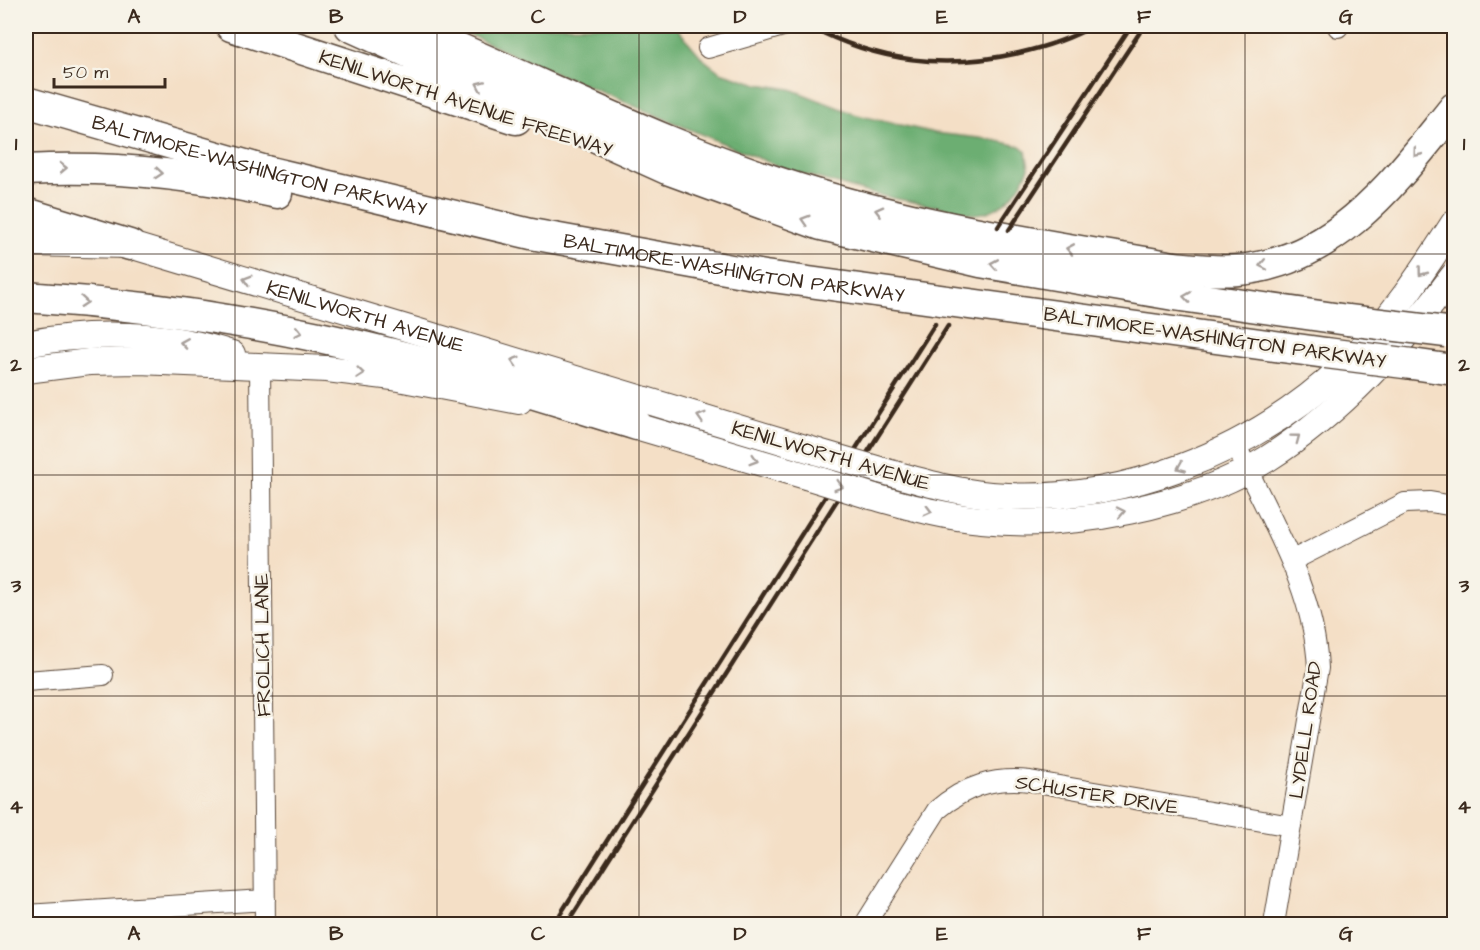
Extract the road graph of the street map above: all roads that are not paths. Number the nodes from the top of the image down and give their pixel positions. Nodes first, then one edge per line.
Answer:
1 (231, 26) edge
2 (350, 26) edge
3 (406, 26) edge
4 (783, 26) edge
5 (708, 48) dead end
6 (26, 102) edge
7 (1455, 108) edge
8 (667, 169) junction
9 (26, 170) edge
10 (26, 213) edge
11 (1455, 223) edge
12 (531, 234) junction
13 (26, 243) edge
14 (130, 245) junction
15 (1455, 274) edge
16 (26, 297) edge
17 (1450, 333) edge
18 (26, 344) edge
19 (260, 366) junction
20 (26, 370) edge
21 (1455, 370) edge
22 (637, 425) junction
23 (1235, 443) junction
24 (1247, 470) junction
25 (1455, 506) edge
26 (1291, 561) junction
27 (103, 675) dead end
28 (26, 681) edge
29 (1291, 826) junction
30 (265, 900) junction
31 (26, 915) edge
32 (266, 924) edge
33 (865, 924) edge
34 (1274, 924) edge

1 - 8 highway, KENILWORTH AVENUE FREEWAY
8 -> 2 highway, BALTIMORE-WASHINGTON PARKWAY
7 -> 3 highway
4 - 5 street
6 - 12 highway, BALTIMORE-WASHINGTON PARKWAY
17 -> 8 highway, BALTIMORE-WASHINGTON PARKWAY, bridge
9 -> 12 highway
10 - 14 highway
11 -> 23 main road, KENILWORTH AVENUE
12 - 21 highway, BALTIMORE-WASHINGTON PARKWAY, bridge
13 - 14 main road, KENILWORTH AVENUE
23 -> 14 main road, KENILWORTH AVENUE, bridge
24 -> 15 main road, KENILWORTH AVENUE
16 -> 22 highway
19 -> 18 main road, KENILWORTH AVENUE
19 - 20 main road, KENILWORTH AVENUE
19 -> 22 main road, KENILWORTH AVENUE
19 - 30 street, FROLICH LANE
22 -> 24 main road, KENILWORTH AVENUE, bridge
23 - 24 street, LYDELL ROAD
24 - 26 street, LYDELL ROAD
25 - 26 street
26 - 29 street, LYDELL ROAD
27 - 28 street
29 - 33 street, SCHUSTER DRIVE
29 - 34 street, LYDELL ROAD
30 - 31 street
30 - 32 street, FROLICH LANE

